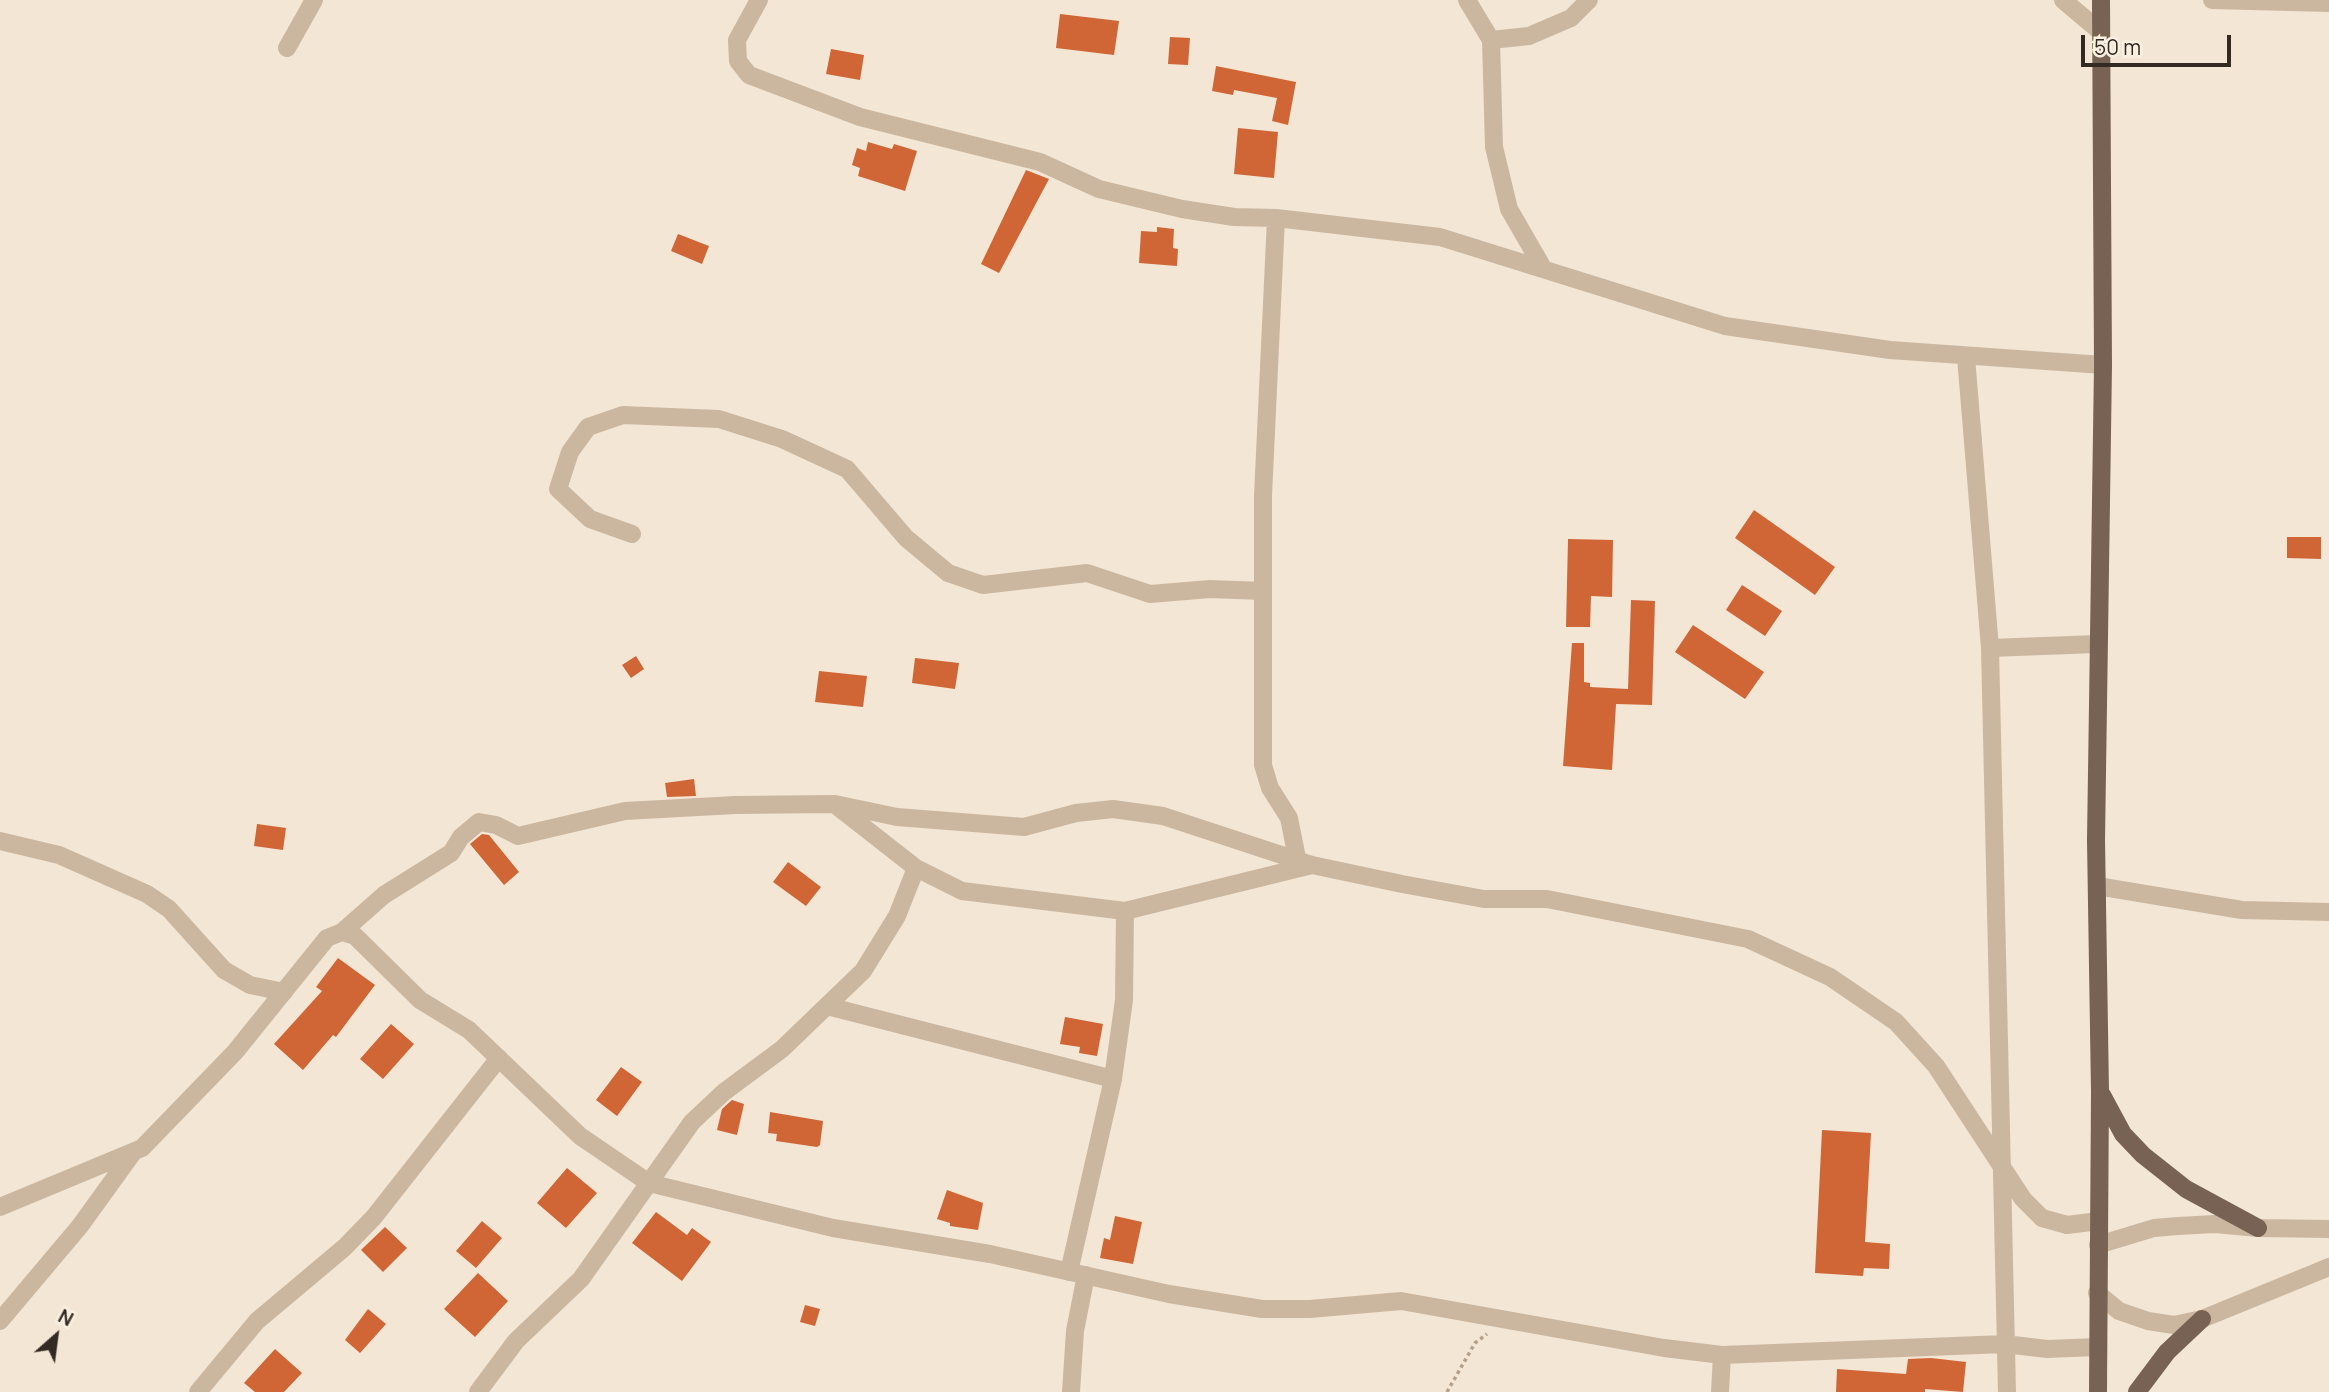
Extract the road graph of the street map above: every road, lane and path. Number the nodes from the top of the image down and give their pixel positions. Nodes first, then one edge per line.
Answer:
1 (314, 0) edge
2 (759, 0) edge
3 (1467, 0) edge
4 (1589, 0) edge
5 (2063, 0) edge
6 (2101, 0) edge
7 (2212, 0) edge
8 (2329, 4) edge
9 (2101, 32) junction
10 (1490, 40) junction
11 (286, 48) dead end
12 (1276, 218) junction
13 (1543, 268) junction
14 (1966, 357) junction
15 (2104, 365) junction
16 (632, 534) dead end
17 (1262, 591) junction
18 (2098, 644) junction
19 (1990, 648) junction
20 (835, 804) junction
21 (0, 841) edge
22 (1305, 861) junction
23 (916, 868) junction
24 (2097, 886) junction
25 (1125, 911) junction
26 (2329, 912) edge
27 (342, 932) junction
28 (284, 992) junction
29 (827, 1006) junction
30 (499, 1058) junction
31 (1113, 1079) junction
32 (2100, 1092) junction
33 (133, 1153) junction
34 (2003, 1170) junction
35 (649, 1183) junction
36 (0, 1207) edge
37 (2099, 1220) junction
38 (2258, 1228) junction
39 (2329, 1229) edge
40 (2098, 1245) junction
41 (2329, 1267) edge
42 (1077, 1273) junction
43 (2097, 1293) junction
44 (1507, 1318) junction
45 (2202, 1319) junction
46 (0, 1321) edge
47 (2005, 1344) junction
48 (2098, 1347) junction
49 (1722, 1355) junction
50 (198, 1392) edge
51 (478, 1392) edge
52 (1071, 1392) edge
53 (1447, 1392) edge
54 (1720, 1392) edge
55 (2007, 1392) edge
56 (2098, 1392) edge
57 (2137, 1392) edge

1 - 11 street
2 - 12 street
3 - 10 street
4 - 10 street
5 - 9 street
6 - 9 main road
7 - 8 street
9 - 15 main road
10 - 13 street
12 - 13 street
12 - 17 street
13 - 14 street
14 - 15 street
14 - 19 street
15 - 18 main road
16 - 17 street
17 - 22 street
18 - 19 street
18 - 24 main road
19 - 34 street
20 - 22 street
20 - 23 street
20 - 27 street
21 - 28 street
22 - 25 street
22 - 34 street
23 - 25 street
23 - 29 street
24 - 26 street
24 - 32 main road
25 - 31 street
27 - 28 street
27 - 30 street
28 - 33 street
29 - 31 street
29 - 35 street
30 - 35 street
30 - 50 street
31 - 42 street
32 - 37 main road
32 - 38 main road
33 - 36 street
33 - 46 street
34 - 37 street
34 - 47 street
35 - 42 street
35 - 51 street
37 - 40 main road
38 - 39 street
38 - 40 street
40 - 43 main road
41 - 45 street
42 - 44 street
42 - 52 street
43 - 45 street
43 - 48 main road
44 - 49 street
44 - 53 path
45 - 57 main road
47 - 48 street
47 - 49 street
47 - 55 street
48 - 56 main road
49 - 54 street

